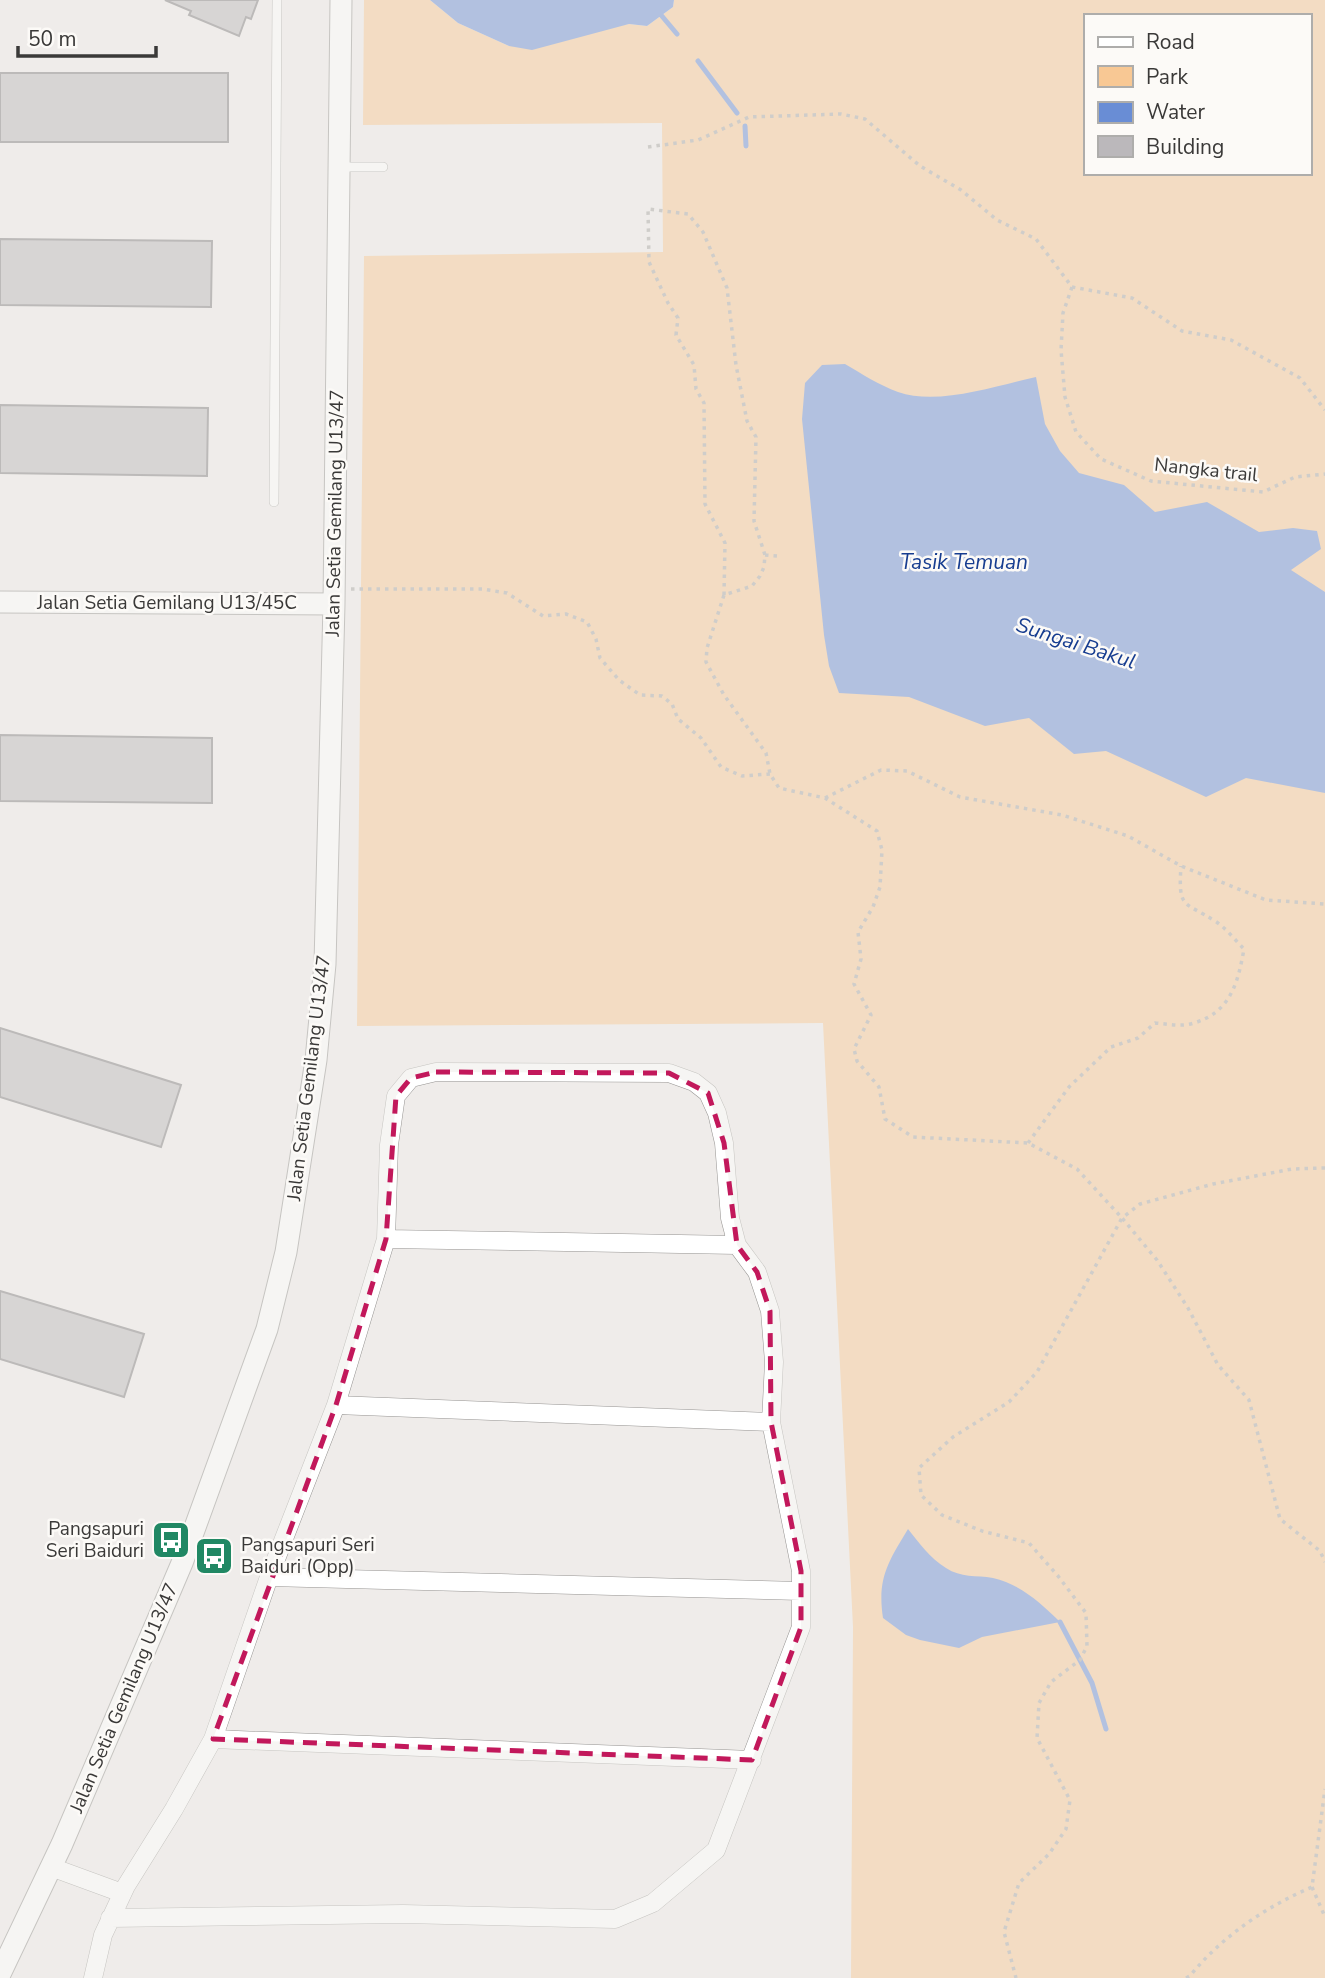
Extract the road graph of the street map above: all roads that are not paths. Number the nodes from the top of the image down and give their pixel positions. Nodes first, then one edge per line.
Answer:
1 (277, 0) edge
2 (341, 0) edge
3 (339, 167) junction
4 (383, 167) dead end
5 (274, 502) dead end
6 (334, 597) junction
7 (0, 602) edge
8 (386, 1238) junction
9 (737, 1245) junction
10 (336, 1405) junction
11 (771, 1422) junction
12 (269, 1577) junction
13 (801, 1591) junction
14 (213, 1739) junction
15 (752, 1760) junction
16 (51, 1867) junction
17 (122, 1893) junction
18 (110, 1918) junction
19 (0, 1975) edge
20 (93, 1978) edge

1 - 5 lane
2 - 3 street, Jalan Setia Gemilang U13/47
3 - 4 lane
3 - 6 street, Jalan Setia Gemilang U13/47
6 - 7 street, Jalan Setia Gemilang U13/45C
6 - 16 street, Jalan Setia Gemilang U13/47
8 - 9 street
8 - 9 street
8 - 10 street
9 - 11 street
10 - 11 street
10 - 12 street
11 - 13 street
12 - 13 street
12 - 14 street
13 - 15 street
14 - 15 street
14 - 17 street
15 - 18 street
16 - 17 street
16 - 19 street, Jalan Setia Gemilang U13/47
17 - 18 street
18 - 20 street

